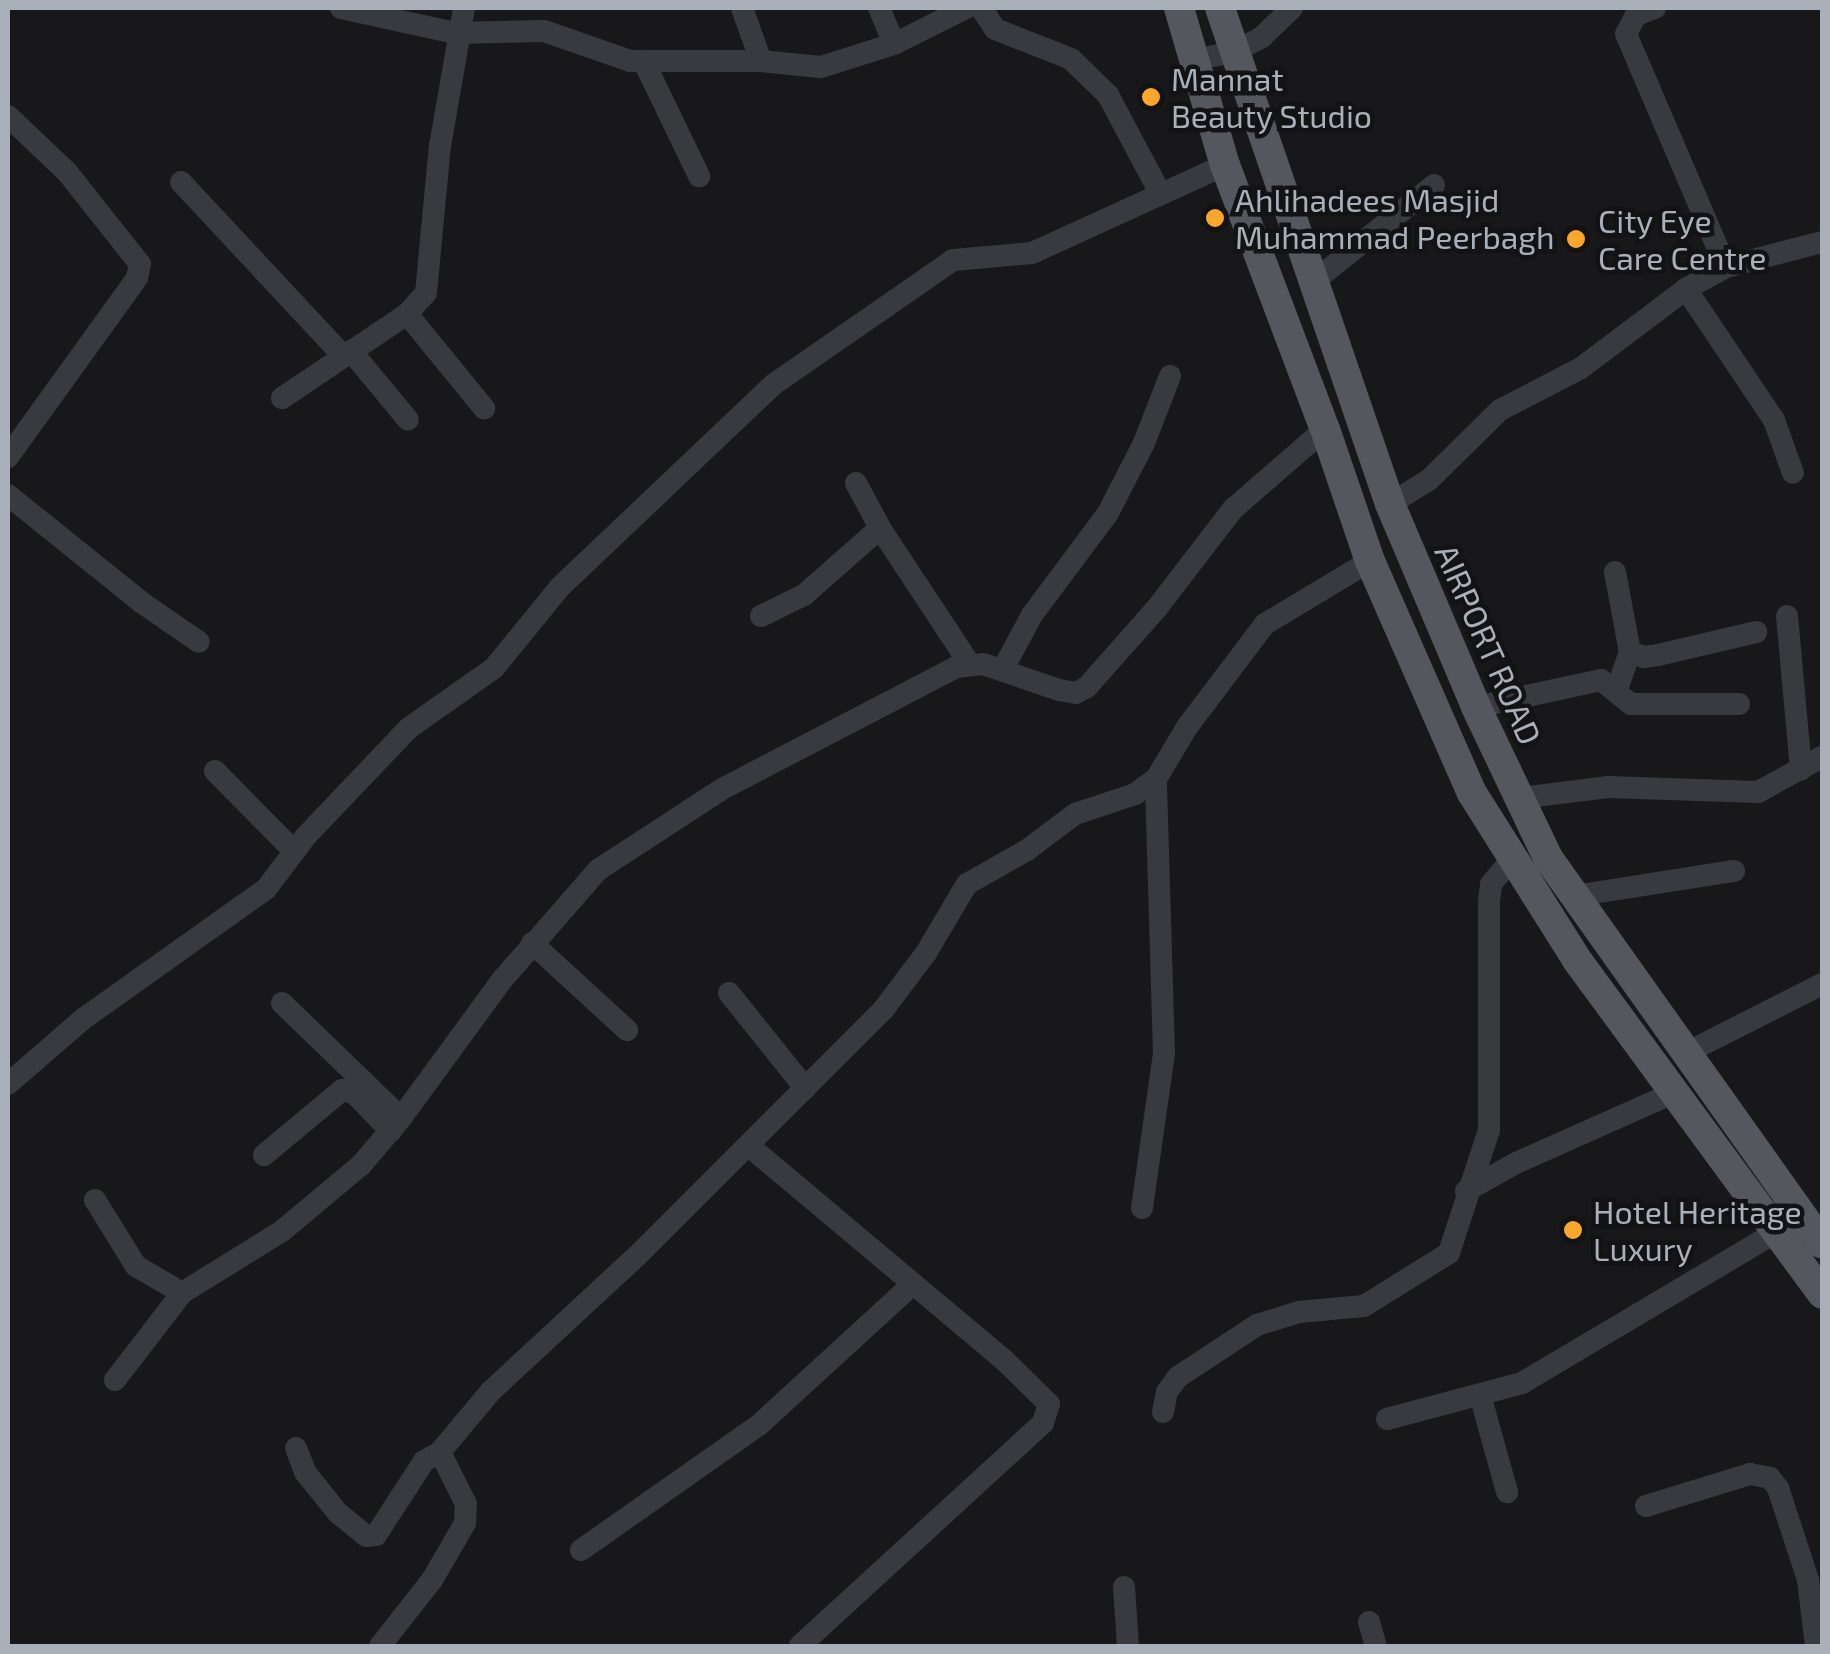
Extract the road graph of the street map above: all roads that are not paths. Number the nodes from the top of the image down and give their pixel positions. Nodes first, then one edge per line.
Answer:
1 (341, 8) edge
2 (464, 8) edge
3 (742, 8) edge
4 (880, 8) edge
5 (966, 8) edge
6 (980, 8) edge
7 (1179, 8) edge
8 (1220, 8) edge
9 (1292, 8) edge
10 (1655, 8) edge
11 (456, 33) junction
12 (894, 44) junction
13 (1234, 52) junction
14 (1196, 59) junction
15 (761, 60) junction
16 (644, 62) junction
17 (8, 116) edge
18 (1225, 165) junction
19 (699, 176) dead end
20 (180, 182) dead end
21 (1434, 185) dead end
22 (1160, 193) junction
23 (1822, 242) edge
24 (1726, 266) junction
25 (1313, 282) junction
26 (1686, 289) junction
27 (408, 314) junction
28 (347, 353) junction
29 (1170, 376) dead end
30 (282, 398) dead end
31 (484, 408) dead end
32 (408, 420) dead end
33 (1325, 429) junction
34 (8, 457) edge
35 (1793, 473) dead end
36 (856, 483) dead end
37 (8, 495) edge
38 (1390, 504) junction
39 (880, 528) junction
40 (1370, 561) junction
41 (1615, 572) dead end
42 (761, 616) dead end
43 (1787, 616) dead end
44 (1756, 632) dead end
45 (199, 642) dead end
46 (1630, 652) junction
47 (970, 663) junction
48 (1003, 669) junction
49 (1616, 692) junction
50 (1739, 704) dead end
51 (1476, 707) junction
52 (1822, 756) edge
53 (1801, 768) junction
54 (215, 771) dead end
55 (1156, 779) junction
56 (1520, 798) junction
57 (294, 850) junction
58 (1512, 858) junction
59 (1734, 872) dead end
60 (1574, 896) junction
61 (532, 943) junction
62 (1822, 984) edge
63 (729, 993) dead end
64 (282, 1003) dead end
65 (627, 1030) dead end
66 (1688, 1052) junction
67 (8, 1084) edge
68 (805, 1088) junction
69 (1673, 1093) junction
70 (396, 1125) junction
71 (749, 1146) junction
72 (264, 1154) dead end
73 (1466, 1191) junction
74 (95, 1200) dead end
75 (1142, 1208) dead end
76 (1789, 1224) junction
77 (1822, 1244) edge
78 (913, 1284) junction
79 (182, 1293) junction
80 (1822, 1294) edge
81 (115, 1380) dead end
82 (1480, 1395) junction
83 (1162, 1412) dead end
84 (1387, 1419) dead end
85 (296, 1448) dead end
86 (440, 1452) junction
87 (1508, 1492) dead end
88 (1646, 1506) dead end
89 (581, 1550) dead end
90 (1124, 1587) dead end
91 (1369, 1622) dead end
92 (380, 1646) edge
93 (800, 1646) edge
94 (1128, 1646) edge
95 (1376, 1646) edge
96 (1816, 1646) edge

1 - 11 street
2 - 11 street
3 - 15 street
4 - 12 street
5 - 12 street
6 - 22 street
7 - 14 main road
8 - 13 main road, AIRPORT ROAD
9 - 13 street
10 - 24 street
11 - 16 street
11 - 27 street
12 - 15 street
13 - 14 street
13 - 25 main road, AIRPORT ROAD
14 - 18 main road
15 - 16 street
16 - 19 street
17 - 34 street
18 - 22 street
18 - 33 main road
20 - 28 street
21 - 25 street
22 - 57 street
23 - 24 street
24 - 26 street
25 - 38 main road, AIRPORT ROAD
26 - 35 street
26 - 38 street
27 - 28 street
27 - 31 street
28 - 30 street
28 - 32 street
29 - 48 street
33 - 40 main road
33 - 48 street
36 - 39 street
37 - 45 street
38 - 51 main road, AIRPORT ROAD
39 - 42 street
39 - 47 street
40 - 55 street
40 - 58 main road
41 - 46 street
43 - 53 street
44 - 46 street
46 - 49 street
47 - 48 street
47 - 61 street
49 - 50 street
49 - 51 street
51 - 56 main road, AIRPORT ROAD
52 - 53 street
53 - 56 street
54 - 57 street
55 - 68 street
55 - 75 street
56 - 60 main road, AIRPORT ROAD
57 - 67 street
58 - 69 main road
58 - 73 street
59 - 60 street
60 - 66 main road, AIRPORT ROAD
61 - 65 street
61 - 70 street
62 - 66 street
63 - 68 street
64 - 70 street
66 - 76 main road, AIRPORT ROAD
68 - 71 street
69 - 73 street
69 - 76 main road
70 - 72 street
70 - 79 street
71 - 78 street
71 - 86 street
73 - 83 street
74 - 79 street
76 - 77 main road, AIRPORT ROAD
76 - 80 main road
76 - 82 street
78 - 89 street
78 - 93 street
79 - 81 street
82 - 84 street
82 - 87 street
85 - 86 street
86 - 92 street
88 - 96 street
90 - 94 street
91 - 95 street

